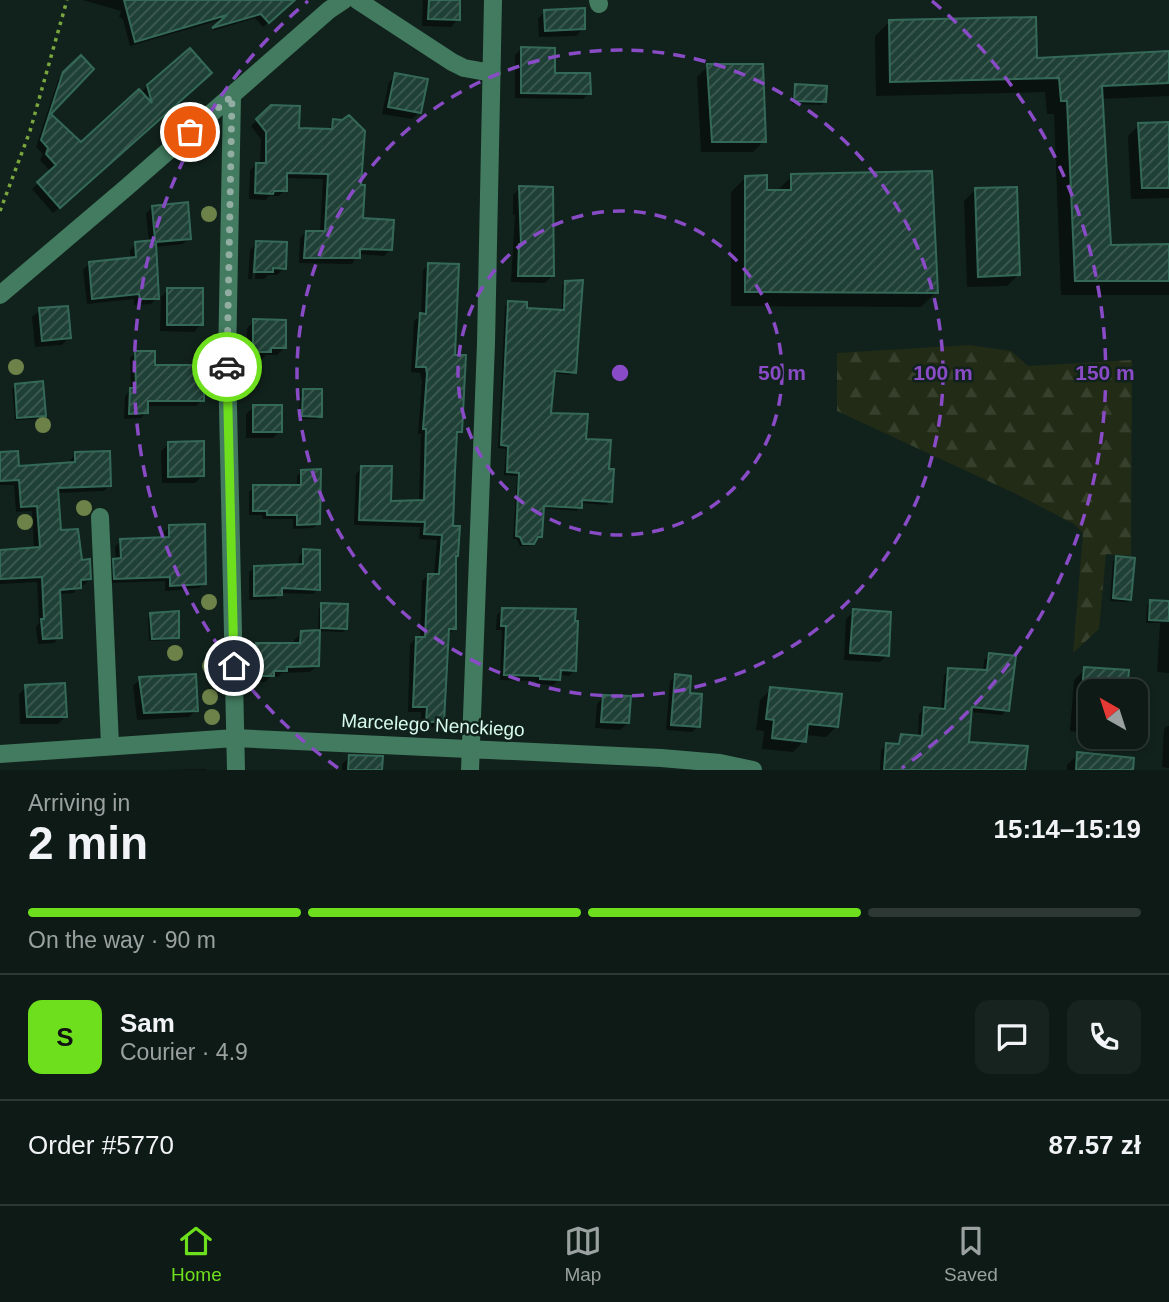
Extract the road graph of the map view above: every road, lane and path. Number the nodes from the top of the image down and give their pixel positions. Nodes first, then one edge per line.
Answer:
1 (67, 0) edge
2 (344, 0) edge
3 (357, 0) edge
4 (493, 0) edge
5 (492, 73) junction
6 (232, 96) junction
7 (0, 211) edge
8 (0, 295) edge
9 (100, 517) dead end
10 (235, 738) junction
11 (110, 745) junction
12 (472, 748) junction
13 (0, 754) edge
14 (236, 770) edge
15 (470, 770) edge
16 (753, 770) edge

1 - 7 path
2 - 6 street
3 - 5 street
4 - 5 street
5 - 12 street
6 - 8 street
6 - 10 street
9 - 11 street
10 - 11 street, Marcelego Nenckiego
10 - 12 street, Marcelego Nenckiego
10 - 14 street
11 - 13 street, Marcelego Nenckiego
12 - 15 street
12 - 16 street, Marcelego Nenckiego

